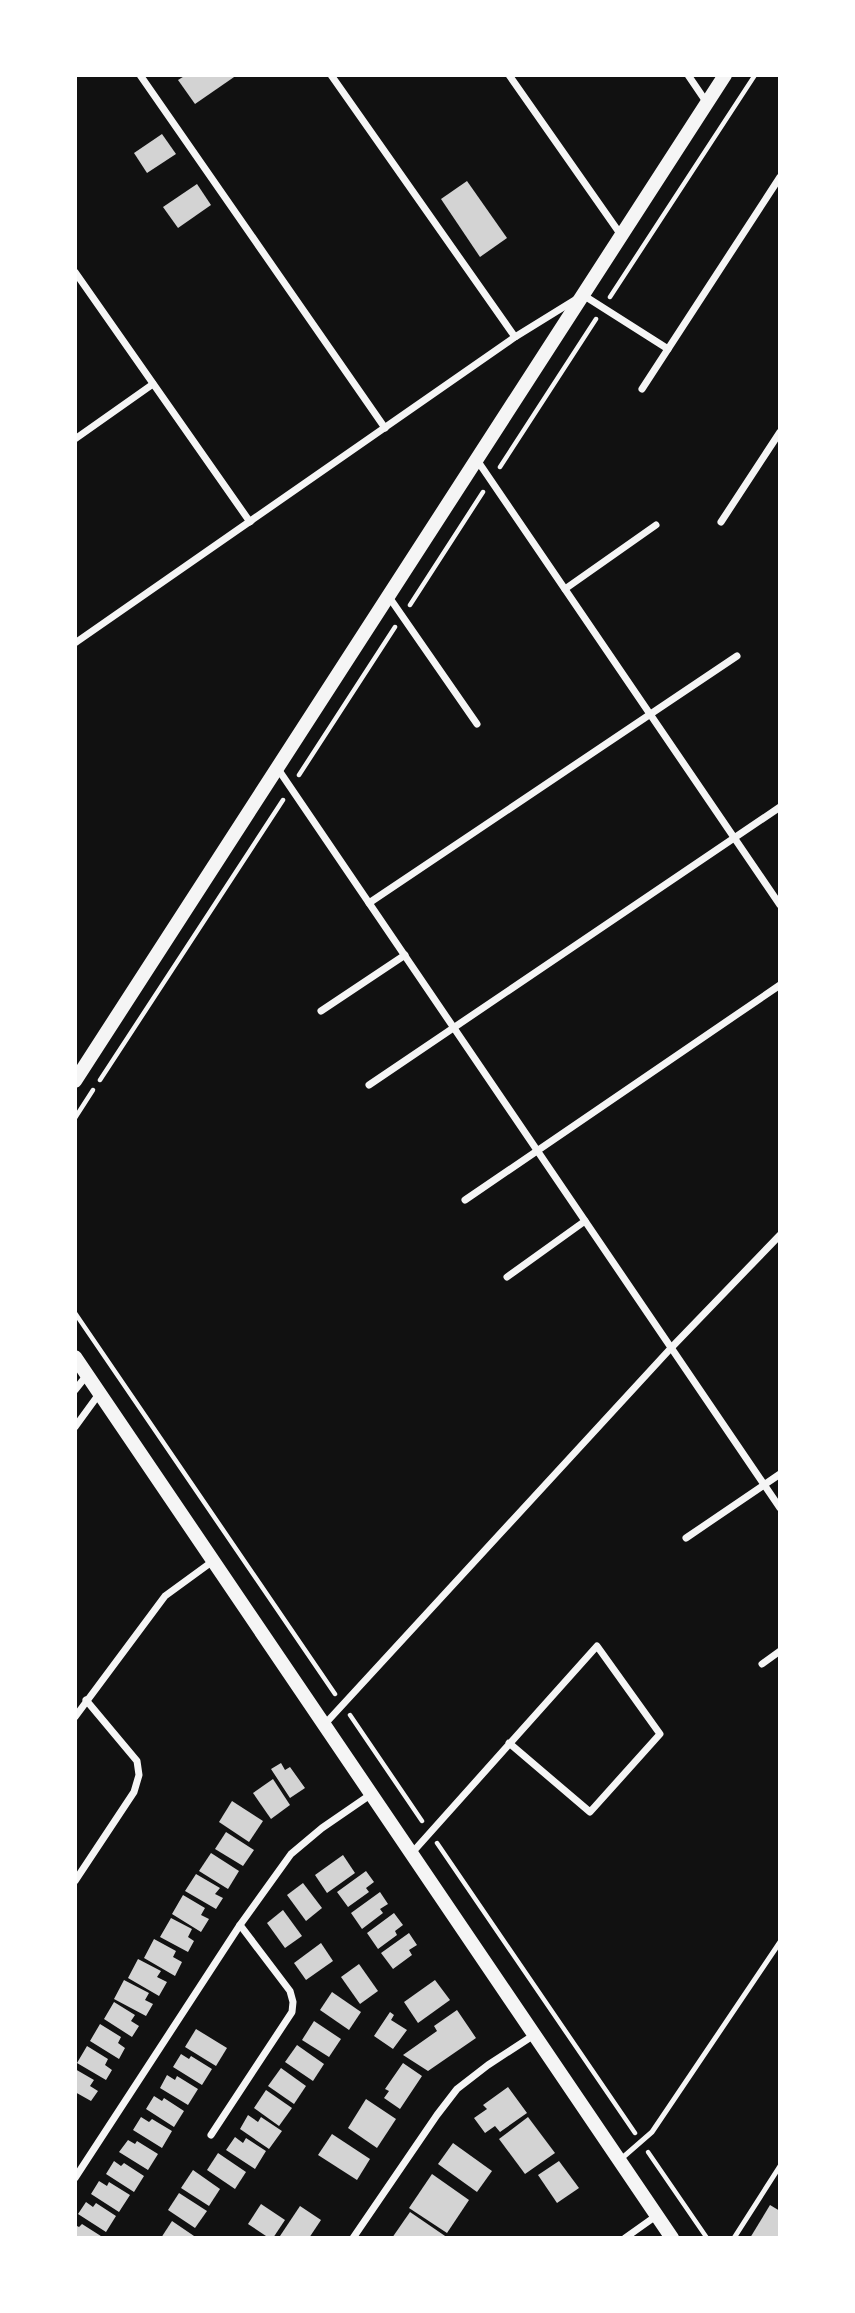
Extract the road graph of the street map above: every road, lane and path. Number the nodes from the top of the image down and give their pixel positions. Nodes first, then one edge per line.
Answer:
1 (140, 75) edge
2 (331, 75) edge
3 (509, 75) edge
4 (688, 75) edge
5 (725, 75) edge
6 (755, 75) edge
7 (707, 103) junction
8 (780, 177) edge
9 (621, 236) junction
10 (75, 272) edge
11 (583, 295) junction
12 (603, 308) junction
13 (516, 337) junction
14 (668, 349) junction
15 (153, 384) junction
16 (642, 389) dead end
17 (385, 428) junction
18 (780, 432) edge
19 (75, 439) edge
20 (477, 459) junction
21 (491, 481) junction
22 (250, 522) junction
23 (721, 522) dead end
24 (656, 525) dead end
25 (565, 589) junction
26 (389, 596) junction
27 (402, 617) junction
28 (75, 643) edge
29 (737, 656) dead end
30 (650, 714) junction
31 (477, 724) dead end
32 (278, 769) junction
33 (290, 788) junction
34 (780, 807) edge
35 (734, 838) junction
36 (369, 903) junction
37 (780, 905) edge
38 (405, 955) junction
39 (780, 985) edge
40 (321, 1011) dead end
41 (453, 1027) junction
42 (75, 1082) edge
43 (369, 1085) dead end
44 (75, 1118) edge
45 (537, 1150) junction
46 (465, 1200) dead end
47 (585, 1221) junction
48 (780, 1235) edge
49 (507, 1277) dead end
50 (75, 1313) edge
51 (671, 1348) junction
52 (75, 1357) edge
53 (87, 1375) junction
54 (75, 1390) edge
55 (99, 1393) junction
56 (75, 1427) edge
57 (780, 1474) edge
58 (764, 1485) junction
59 (780, 1508) edge
60 (685, 1538) dead end
61 (213, 1561) junction
62 (780, 1651) edge
63 (762, 1664) dead end
64 (86, 1700) junction
65 (342, 1704) junction
66 (75, 1717) edge
67 (323, 1725) junction
68 (509, 1743) junction
69 (370, 1795) junction
70 (431, 1834) junction
71 (411, 1854) junction
72 (75, 1881) edge
73 (240, 1925) junction
74 (780, 1942) edge
75 (534, 2034) junction
76 (211, 2135) dead end
77 (641, 2142) junction
78 (620, 2160) junction
79 (780, 2166) edge
80 (75, 2178) edge
81 (657, 2216) junction
82 (353, 2238) edge
83 (625, 2238) edge
84 (672, 2238) edge
85 (707, 2238) edge
86 (734, 2238) edge

1 - 17 street
2 - 13 street
3 - 9 street
4 - 7 street
5 - 7 main road
6 - 12 path
7 - 9 main road
8 - 14 street
9 - 11 main road
10 - 15 street
11 - 12 street
11 - 13 street
11 - 20 main road
12 - 14 street
12 - 21 path
13 - 17 street
14 - 16 street
15 - 19 street
15 - 22 street
17 - 22 street
18 - 23 street
20 - 21 street
20 - 26 main road
21 - 25 street
21 - 27 path
22 - 28 street
24 - 25 street
25 - 30 street
26 - 27 street
26 - 32 main road
27 - 31 street
27 - 33 path
29 - 30 street
30 - 35 street
30 - 36 street
32 - 33 street
32 - 42 main road
33 - 36 street
33 - 44 path
34 - 35 street
35 - 37 street
35 - 41 street
36 - 38 street
38 - 40 street
38 - 41 street
39 - 45 street
41 - 43 street
41 - 45 street
45 - 46 street
45 - 47 street
47 - 49 street
47 - 51 street
48 - 51 street
50 - 65 path
51 - 58 street
51 - 65 street
52 - 53 main road
53 - 54 street
53 - 55 main road
55 - 56 street
55 - 61 main road
57 - 58 street
58 - 59 street
58 - 60 street
61 - 64 street
61 - 67 main road
62 - 63 street
64 - 66 street
64 - 72 street
65 - 67 street
65 - 70 path
67 - 69 main road
68 - 68 street
68 - 70 street
69 - 71 main road
69 - 73 street
70 - 71 street
70 - 77 path
71 - 75 main road
73 - 76 street
73 - 80 street
74 - 77 lane
75 - 78 main road
75 - 82 street
77 - 78 lane
77 - 85 path
78 - 81 main road
79 - 86 lane
81 - 83 street
81 - 84 main road

